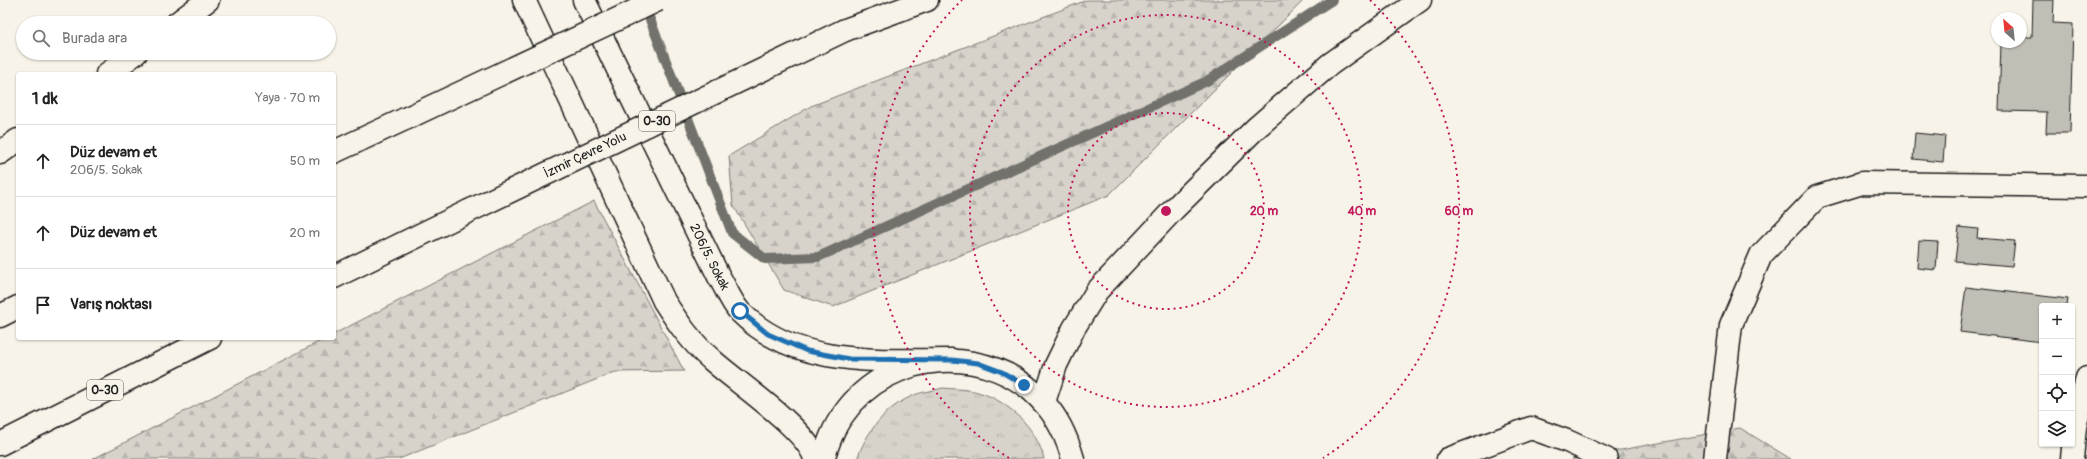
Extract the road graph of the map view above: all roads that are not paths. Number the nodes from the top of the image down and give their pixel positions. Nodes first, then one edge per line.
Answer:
1 (208, 0) edge
2 (524, 0) edge
3 (584, 0) edge
4 (658, 0) edge
5 (927, 0) edge
6 (1420, 0) edge
7 (186, 16) edge
8 (126, 60) edge
9 (110, 72) edge
10 (16, 141) edge
11 (336, 151) edge
12 (0, 153) edge
13 (2087, 186) edge
14 (336, 276) edge
15 (16, 308) edge
16 (0, 316) edge
17 (206, 340) edge
18 (952, 360) junction
19 (2087, 378) edge
20 (1044, 402) junction
21 (0, 444) edge
22 (815, 459) edge
23 (823, 459) edge
24 (1073, 459) edge
25 (1448, 459) edge
26 (1606, 459) edge
27 (1715, 459) edge
28 (2072, 459) edge

1 - 7 main road
2 - 22 main road
3 - 18 main road, 206/5. Sokak
4 - 11 main road, bridge
5 - 14 main road, İzmir Çevre Yolu / O-30, bridge
6 - 20 main road
8 - 9 main road
10 - 12 main road
13 - 27 main road
15 - 16 main road
17 - 21 main road, O-30
18 - 20 main road
18 - 23 main road
19 - 28 main road
20 - 24 main road
25 - 26 main road

